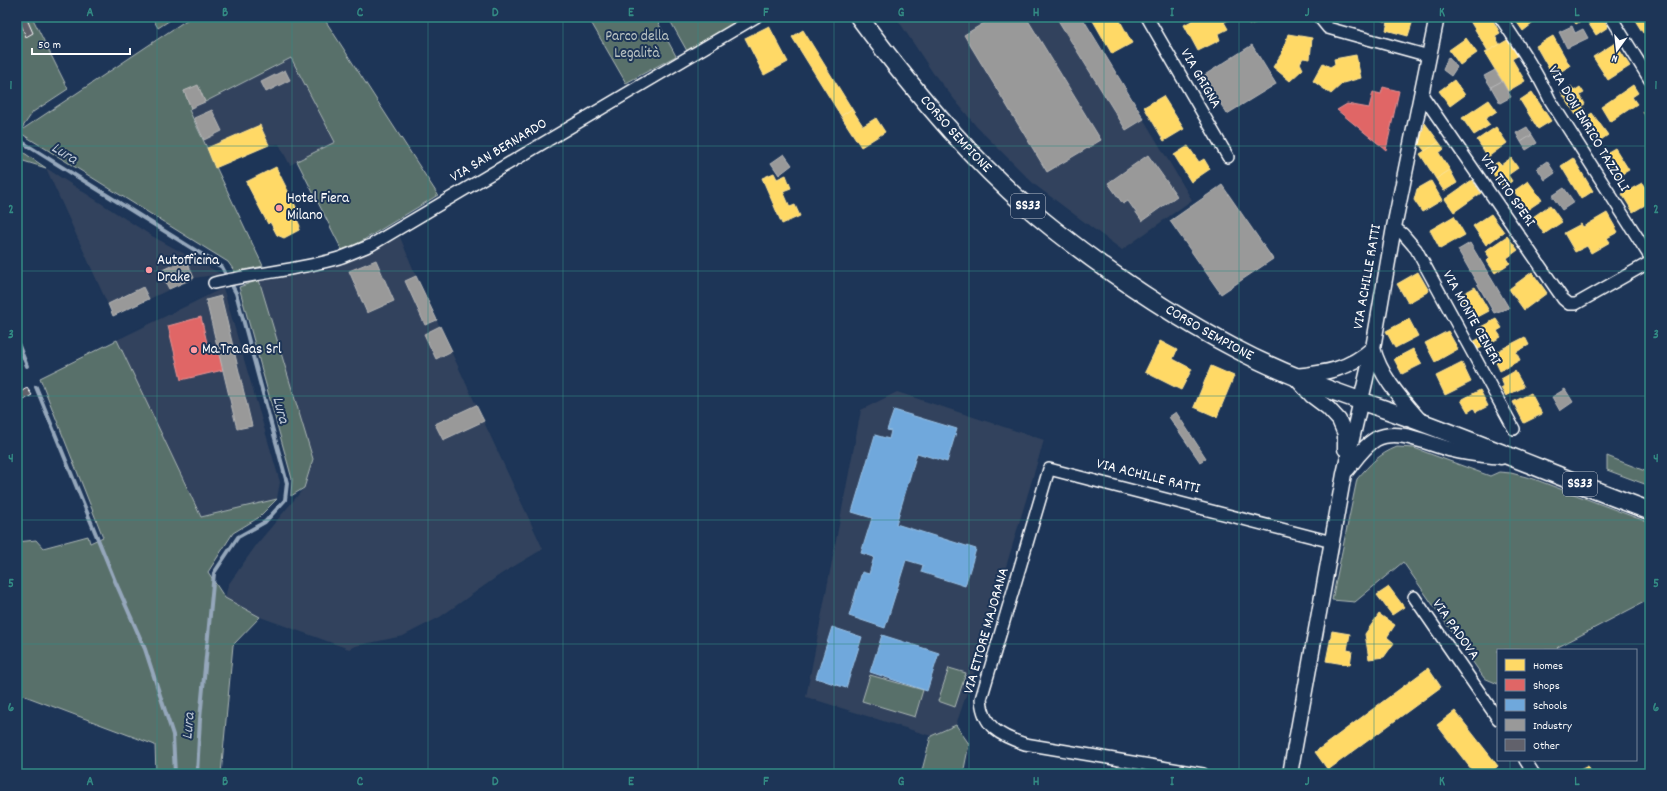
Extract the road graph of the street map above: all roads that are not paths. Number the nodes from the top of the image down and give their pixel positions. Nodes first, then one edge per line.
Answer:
1 (756, 17) edge
2 (860, 17) edge
3 (1147, 17) edge
4 (1319, 17) edge
5 (1437, 17) edge
6 (1500, 17) edge
7 (1611, 17) edge
8 (1429, 56) junction
9 (1649, 76) edge
10 (1421, 93) junction
11 (1228, 157) dead end
12 (1394, 227) junction
13 (1650, 257) edge
14 (1650, 262) edge
15 (214, 282) dead end
16 (1373, 348) junction
17 (1294, 376) junction
18 (1361, 400) junction
19 (1422, 423) junction
20 (1514, 430) dead end
21 (1509, 457) junction
22 (1049, 469) joint
23 (1344, 474) junction
24 (1650, 511) edge
25 (1332, 542) junction
26 (1414, 597) dead end
27 (1497, 718) edge
28 (1526, 761) edge
29 (1203, 774) edge
30 (1290, 774) edge
31 (1534, 774) edge

1 - 15 street, VIA SAN BERNARDO
2 - 17 main road, CORSO SEMPIONE / SS33
3 - 11 street, VIA GRIGNA
4 - 8 street
5 - 8 street, VIA ACHILLE RATTI
6 - 13 street, VIA DON ENRICO TAZZOLI
7 - 9 street
8 - 10 street, VIA ACHILLE RATTI
10 - 12 street, VIA ACHILLE RATTI
10 - 14 street, VIA TITO SPERI
12 - 16 street, VIA ACHILLE RATTI
12 - 20 street, VIA MONTE CENERI
16 - 17 street
16 - 18 street, VIA ACHILLE RATTI
16 - 19 street
17 - 18 main road, CORSO SEMPIONE / SS33
17 - 23 street
18 - 19 main road, CORSO SEMPIONE / SS33
18 - 23 street, VIA ACHILLE RATTI
19 - 21 main road, CORSO SEMPIONE / SS33
21 - 23 street
21 - 24 main road, CORSO SEMPIONE / SS33
22 - 25 street, VIA ACHILLE RATTI
22 - 29 street, VIA ETTORE MAJORANA
23 - 25 street, VIA ACHILLE RATTI
25 - 30 street, VIA ACHILLE RATTI
26 - 27 street, VIA PADOVA
28 - 31 street

